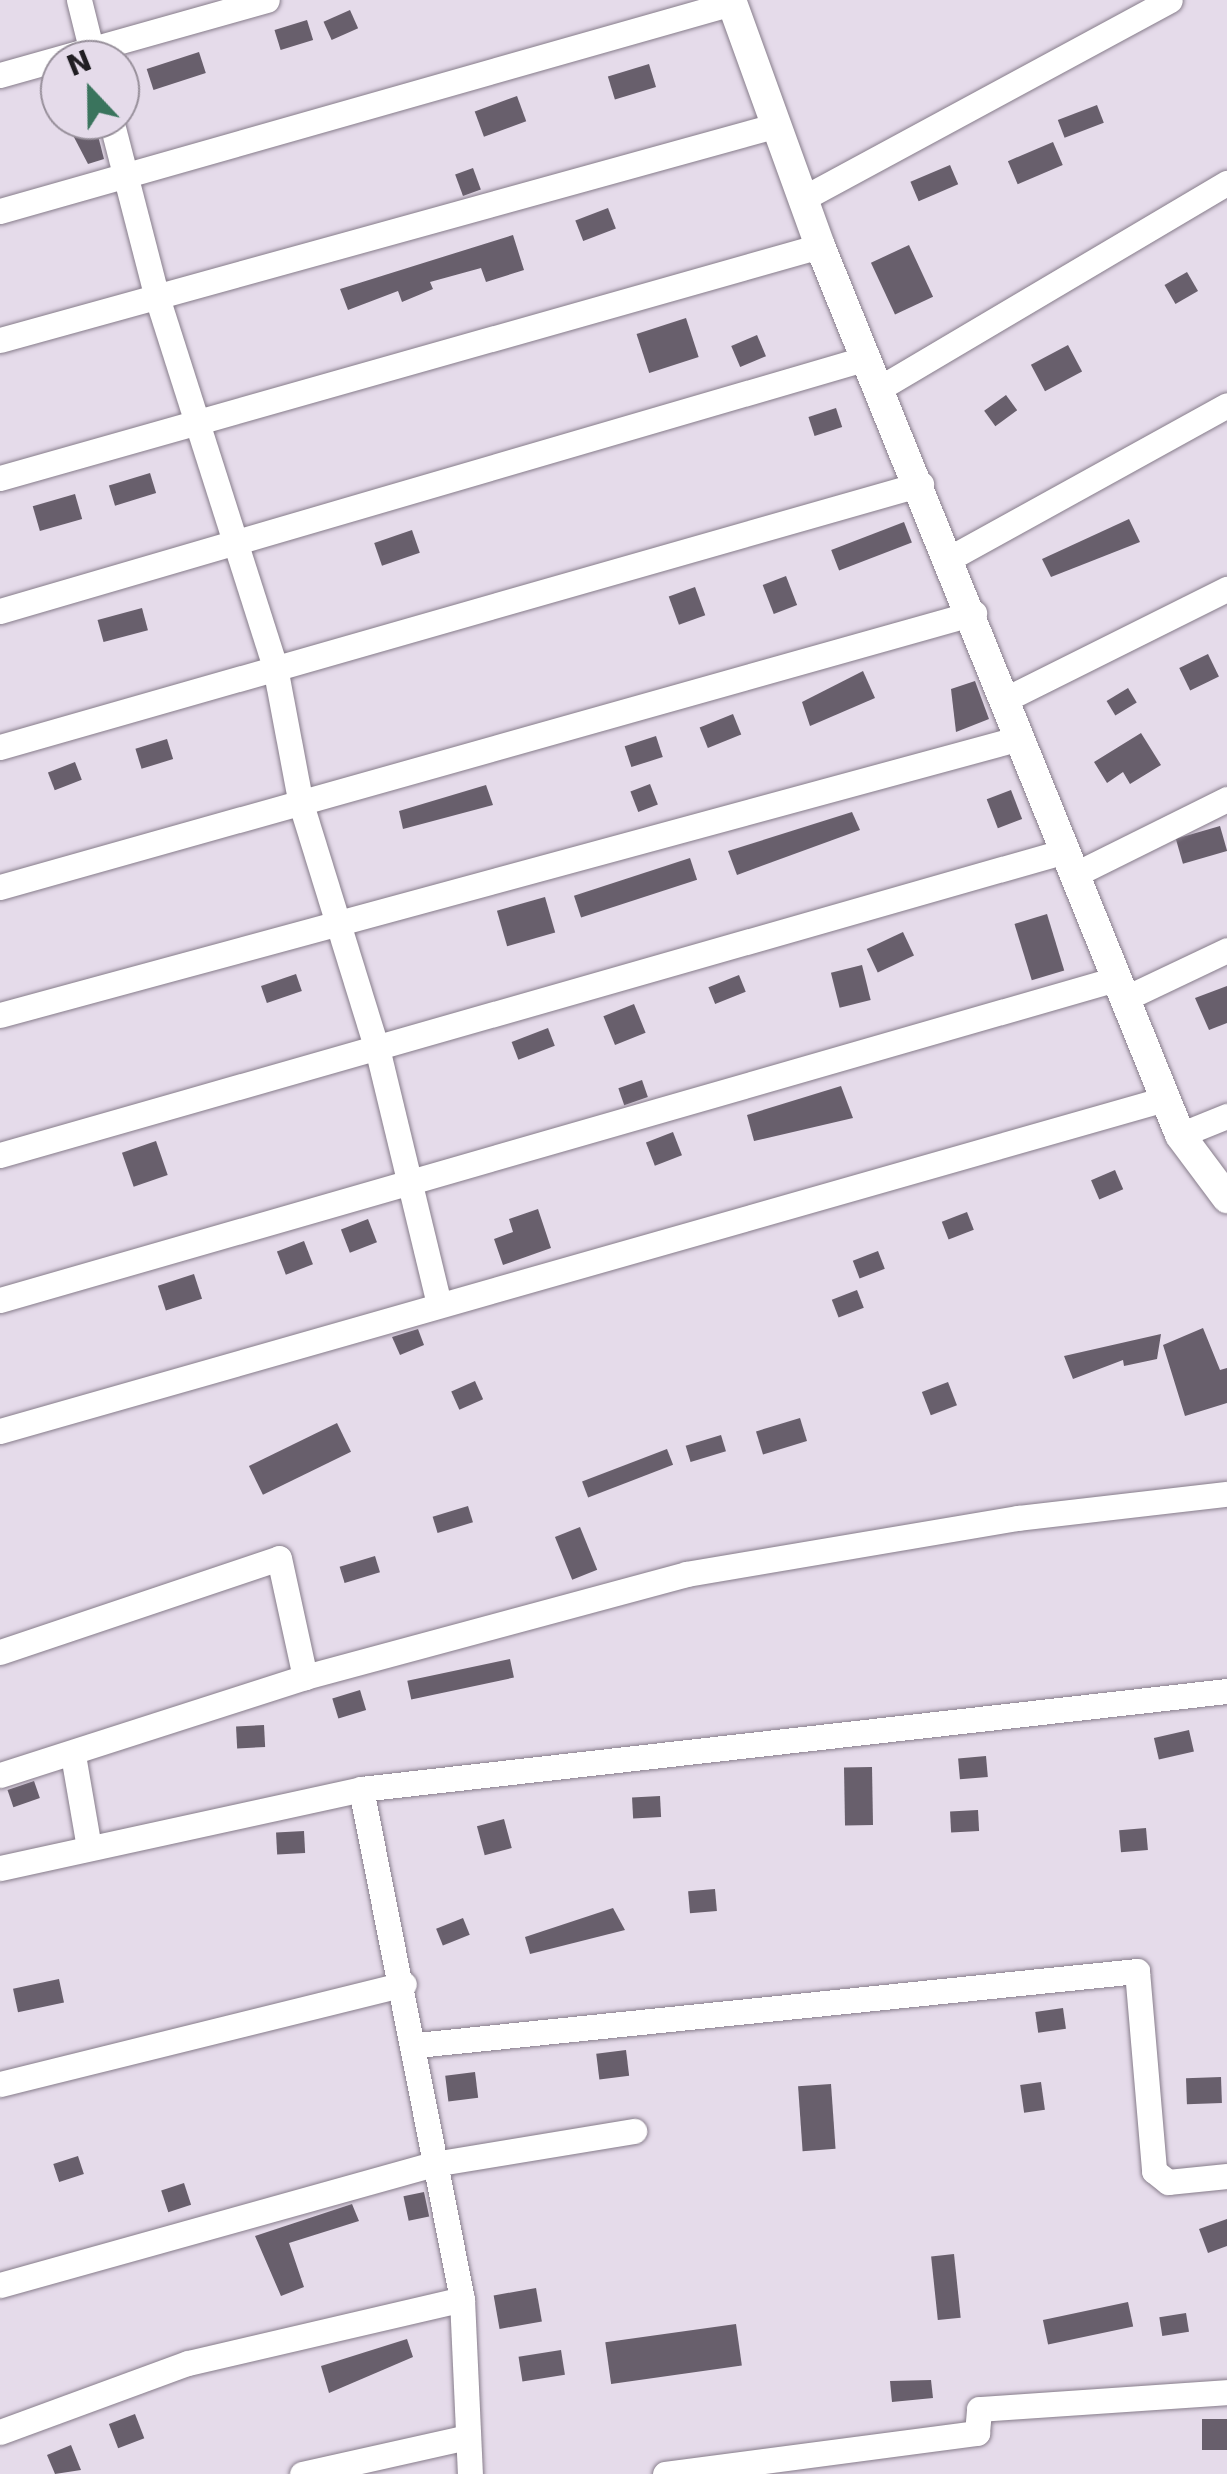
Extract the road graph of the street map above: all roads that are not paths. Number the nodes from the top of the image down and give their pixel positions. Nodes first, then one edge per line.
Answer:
1 (80, 0) edge
2 (267, 0) edge
3 (1170, 0) edge
4 (732, 2) edge
5 (89, 40) edge
6 (140, 40) edge
7 (40, 66) edge
8 (0, 75) edge
9 (774, 126) junction
10 (116, 140) edge
11 (126, 176) junction
12 (1227, 183) edge
13 (802, 199) junction
14 (0, 211) edge
15 (820, 246) junction
16 (156, 294) junction
17 (0, 340) edge
18 (867, 358) junction
19 (880, 388) junction
20 (1227, 405) edge
21 (202, 421) junction
22 (0, 478) edge
23 (921, 484) junction
24 (237, 547) junction
25 (952, 558) junction
26 (1227, 589) edge
27 (0, 611) edge
28 (974, 613) junction
29 (275, 666) junction
30 (1006, 700) junction
31 (1020, 738) junction
32 (0, 746) edge
33 (1227, 799) edge
34 (301, 804) junction
35 (1071, 862) junction
36 (0, 887) edge
37 (333, 920) junction
38 (1227, 950) edge
39 (1120, 989) junction
40 (0, 1015) edge
41 (378, 1052) junction
42 (1165, 1099) junction
43 (1227, 1116) edge
44 (1180, 1135) junction
45 (0, 1155) edge
46 (412, 1176) junction
47 (1227, 1198) edge
48 (0, 1300) edge
49 (439, 1306) junction
50 (0, 1431) edge
51 (1227, 1494) edge
52 (0, 1652) edge
53 (305, 1677) junction
54 (1227, 1691) edge
55 (74, 1755) junction
56 (0, 1775) edge
57 (362, 1789) junction
58 (89, 1848) junction
59 (0, 1868) edge
60 (404, 1984) junction
61 (417, 2045) junction
62 (0, 2084) edge
63 (634, 2131) dead end
64 (434, 2164) junction
65 (1227, 2176) edge
66 (0, 2284) edge
67 (462, 2299) junction
68 (1227, 2392) edge
69 (0, 2432) edge
70 (468, 2437) junction
71 (701, 2470) edge
72 (302, 2474) edge
73 (470, 2474) edge
74 (665, 2474) edge

1 - 5 street
2 - 6 street
3 - 13 street
4 - 9 street
4 - 11 street
7 - 8 street
9 - 13 street
9 - 16 street
10 - 11 street
11 - 14 street
11 - 16 street
12 - 19 street
13 - 15 street
15 - 18 street
15 - 21 street
16 - 17 street
16 - 21 street
18 - 19 street
18 - 24 street
19 - 23 street
20 - 25 street
21 - 22 street
21 - 24 street
23 - 25 street
23 - 29 street
24 - 27 street
24 - 29 street
25 - 28 street
26 - 30 street
28 - 30 street
28 - 34 street
29 - 32 street
29 - 34 street
30 - 31 street
31 - 35 street
31 - 37 street
33 - 35 street
34 - 36 street
34 - 37 street
35 - 39 street
35 - 41 street
37 - 40 street
37 - 41 street
38 - 39 street
39 - 42 street
39 - 46 street
41 - 45 street
41 - 46 street
42 - 44 street
42 - 49 street
43 - 44 street
44 - 47 street
46 - 48 street
46 - 49 street
49 - 50 street
51 - 53 street
52 - 53 street
53 - 55 street
54 - 57 street
55 - 56 street
55 - 58 street
57 - 58 street
57 - 60 street
58 - 59 street
60 - 61 street
60 - 62 street
61 - 64 street
61 - 65 street
63 - 64 street
64 - 66 street
64 - 67 street
67 - 69 street
67 - 70 street
68 - 71 street
70 - 72 street
70 - 73 street
71 - 74 street

